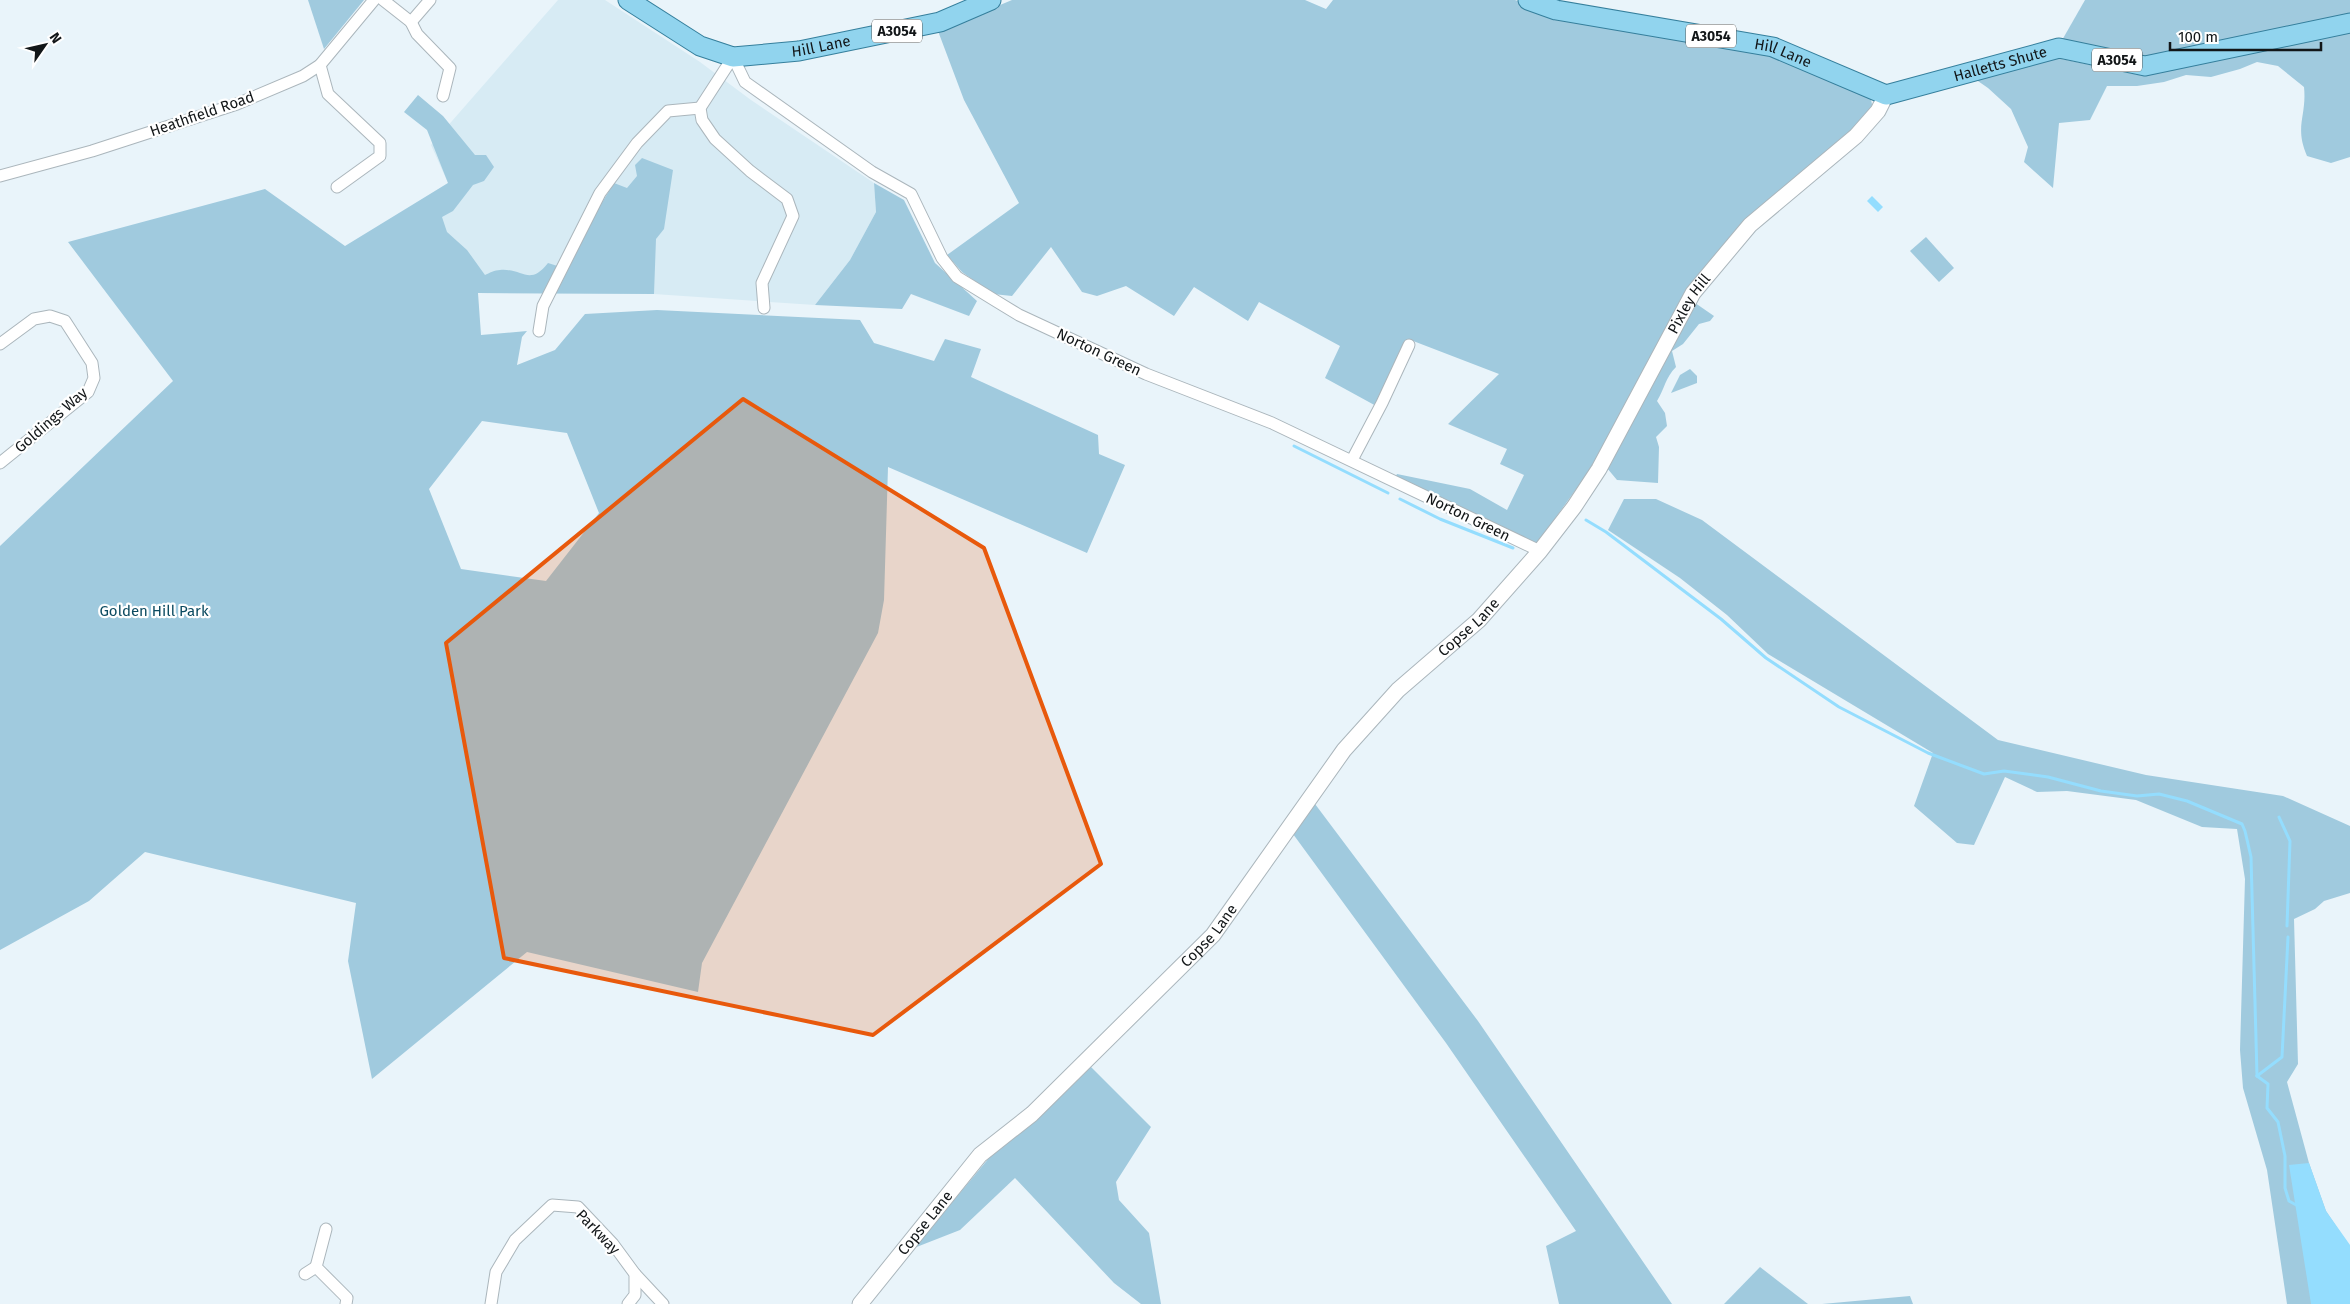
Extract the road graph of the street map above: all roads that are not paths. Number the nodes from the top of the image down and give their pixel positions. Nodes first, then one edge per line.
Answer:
1 (374, 0) edge
2 (383, 0) edge
3 (430, 0) edge
4 (991, 0) edge
5 (1528, 0) edge
6 (632, 1) edge
7 (410, 22) junction
8 (2350, 23) edge
9 (733, 57) junction
10 (320, 65) junction
11 (1886, 95) junction
12 (442, 96) dead end
13 (700, 108) junction
14 (0, 176) edge
15 (337, 187) dead end
16 (764, 308) dead end
17 (539, 330) dead end
18 (0, 344) edge
19 (1409, 345) dead end
20 (1352, 460) junction
21 (0, 463) edge
22 (1540, 551) junction
23 (326, 1229) dead end
24 (316, 1267) junction
25 (305, 1274) dead end
26 (635, 1274) junction
27 (346, 1304) edge
28 (491, 1304) edge
29 (628, 1304) edge
30 (663, 1304) edge
31 (860, 1304) edge

1 - 10 street, Heathfield Road
2 - 7 street
3 - 7 street
4 - 9 main road, Hill Lane / A3054
5 - 11 main road, Hill Lane / A3054
6 - 9 main road, A3054
7 - 12 street
8 - 11 main road, Halletts Shute / A3054
9 - 13 street
9 - 20 street, Norton Green
10 - 14 street, Heathfield Road
10 - 15 street
11 - 22 street, Pixley Hill
13 - 16 street
13 - 17 street
18 - 21 street, Goldings Way
19 - 20 street
20 - 22 street, Norton Green
22 - 31 street, Copse Lane
23 - 24 street
24 - 25 street
24 - 27 street
26 - 28 street, Parkway
26 - 29 street
26 - 30 street, Parkway

